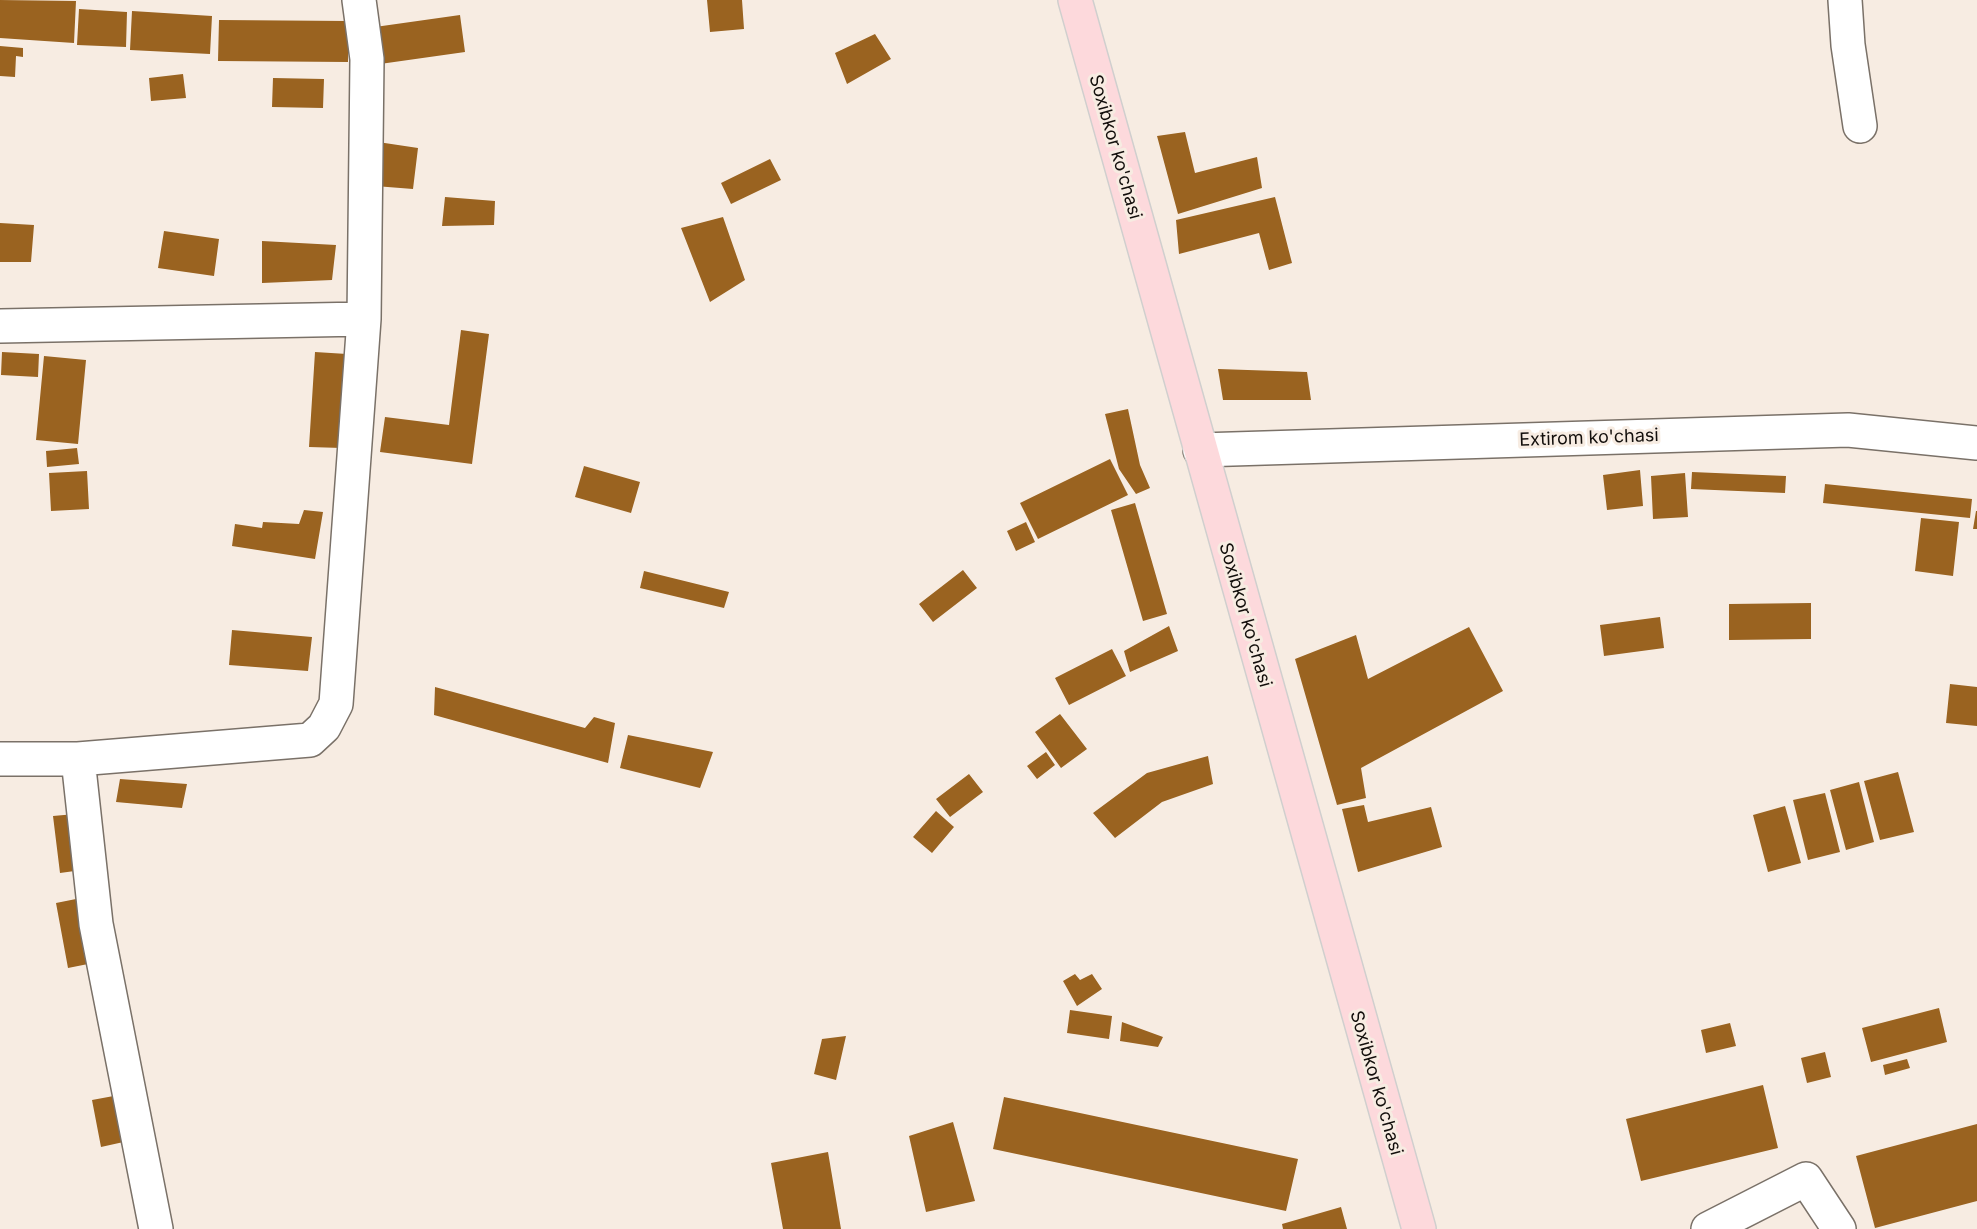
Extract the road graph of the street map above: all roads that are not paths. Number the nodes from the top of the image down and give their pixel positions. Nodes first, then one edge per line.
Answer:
1 (359, 0) edge
2 (1075, 0) edge
3 (1845, 0) edge
4 (1860, 126) dead end
5 (364, 319) junction
6 (0, 326) edge
7 (1977, 443) edge
8 (1200, 450) junction
9 (0, 759) edge
10 (78, 759) junction
11 (156, 1229) edge
12 (1419, 1229) edge
13 (1708, 1229) edge
14 (1839, 1229) edge

1 - 5 street
2 - 8 main road, Soxibkor ko'chasi
3 - 4 street
5 - 6 street
5 - 10 street
7 - 8 street, Extirom ko'chasi
8 - 12 main road, Soxibkor ko'chasi
9 - 10 street
10 - 11 street
13 - 14 street

